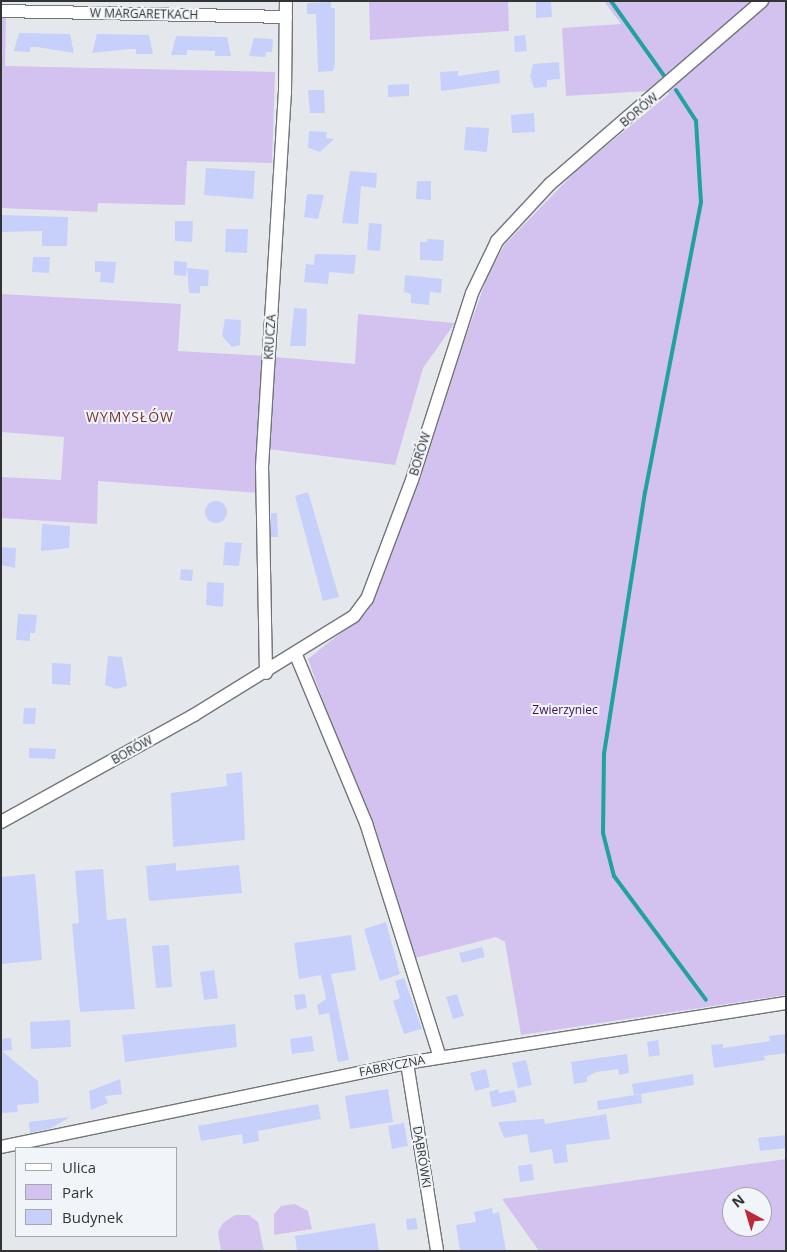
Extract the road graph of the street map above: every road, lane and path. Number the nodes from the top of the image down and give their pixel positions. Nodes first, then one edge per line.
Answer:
1 (286, 1) edge
2 (762, 1) edge
3 (1, 11) edge
4 (286, 17) junction
5 (296, 655) junction
6 (266, 672) junction
7 (1, 822) edge
8 (786, 1003) edge
9 (440, 1057) junction
10 (407, 1063) junction
11 (1, 1147) edge
12 (437, 1251) edge

1 - 4 street, KRUCZA
2 - 5 street, BORÓW
3 - 4 street, W MARGARETKACH
4 - 6 street, KRUCZA
5 - 6 street, BORÓW
5 - 9 street
6 - 7 street, BORÓW
8 - 9 street, FABRYCZNA
9 - 10 street, FABRYCZNA
10 - 11 street, FABRYCZNA
10 - 12 street, DĄBRÓWKI

